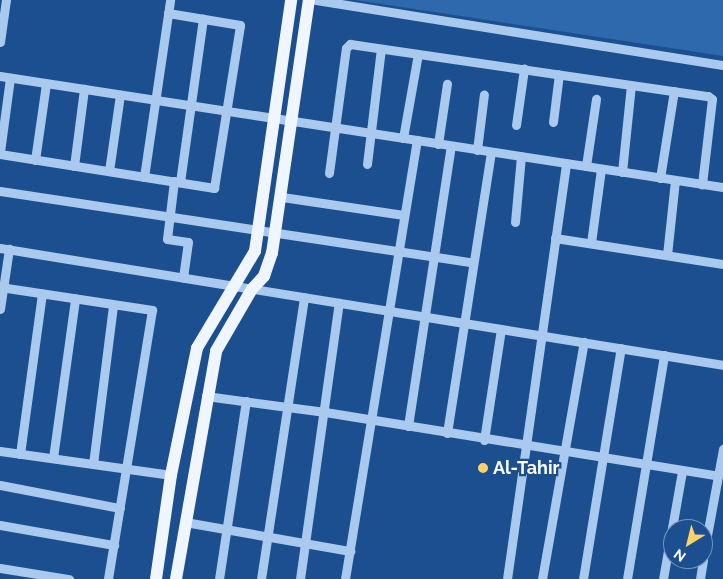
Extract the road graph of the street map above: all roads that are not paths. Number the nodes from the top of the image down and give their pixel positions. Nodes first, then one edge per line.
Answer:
1 (6, 0) edge
2 (170, 0) edge
3 (291, 0) edge
4 (309, 0) edge
5 (316, 0) edge
6 (168, 13) junction
7 (203, 19) junction
8 (0, 42) edge
9 (381, 49) junction
10 (418, 54) junction
11 (723, 65) edge
12 (524, 69) junction
13 (559, 74) junction
14 (0, 76) edge
15 (10, 78) junction
16 (46, 84) junction
17 (447, 84) dead end
18 (631, 85) junction
19 (84, 89) junction
20 (674, 91) junction
21 (484, 94) dead end
22 (120, 95) junction
23 (596, 99) dead end
24 (155, 100) junction
25 (191, 106) junction
26 (226, 111) junction
27 (275, 119) junction
28 (291, 121) junction
29 (553, 122) dead end
30 (516, 125) dead end
31 (333, 128) junction
32 (371, 133) junction
33 (404, 138) junction
34 (417, 140) junction
35 (438, 144) junction
36 (451, 146) junction
37 (478, 150) junction
38 (490, 152) junction
39 (0, 153) edge
40 (521, 156) junction
41 (35, 160) junction
42 (566, 163) junction
43 (367, 164) dead end
44 (74, 166) junction
45 (586, 166) junction
46 (601, 169) junction
47 (109, 171) junction
48 (622, 172) junction
49 (329, 174) dead end
50 (144, 177) junction
51 (660, 178) junction
52 (675, 180) junction
53 (177, 182) junction
54 (702, 184) junction
55 (723, 187) edge
56 (0, 191) edge
57 (282, 197) junction
58 (404, 215) junction
59 (169, 216) junction
60 (515, 222) dead end
61 (259, 229) junction
62 (276, 232) junction
63 (555, 238) junction
64 (591, 244) junction
65 (4, 249) edge
66 (398, 251) junction
67 (667, 255) junction
68 (433, 256) junction
69 (472, 262) junction
70 (723, 264) edge
71 (183, 278) junction
72 (233, 286) junction
73 (2, 288) edge
74 (252, 289) junction
75 (42, 294) junction
76 (304, 297) junction
77 (75, 299) junction
78 (339, 303) junction
79 (113, 304) junction
80 (0, 309) edge
81 (389, 311) junction
82 (423, 316) junction
83 (462, 322) junction
84 (501, 329) junction
85 (540, 335) junction
86 (584, 342) junction
87 (621, 348) junction
88 (664, 355) junction
89 (723, 365) edge
90 (206, 396) junction
91 (246, 401) junction
92 (288, 407) junction
93 (325, 412) junction
94 (372, 420) junction
95 (408, 426) junction
96 (447, 433) junction
97 (484, 440) junction
98 (527, 447) junction
99 (723, 449) edge
100 (0, 451) edge
101 (564, 453) junction
102 (20, 454) junction
103 (53, 458) junction
104 (602, 459) junction
105 (93, 464) junction
106 (646, 465) junction
107 (126, 469) junction
108 (682, 471) junction
109 (171, 475) junction
110 (718, 476) junction
111 (0, 486) edge
112 (120, 508) junction
113 (710, 519) edge
114 (185, 522) junction
115 (0, 525) edge
116 (227, 529) junction
117 (268, 536) junction
118 (305, 543) junction
119 (114, 544) junction
120 (350, 551) junction
121 (0, 568) edge
122 (33, 576) edge
123 (69, 579) edge
124 (108, 579) edge
125 (156, 579) edge
126 (176, 579) edge
127 (219, 579) edge
128 (261, 579) edge
129 (300, 579) edge
130 (345, 579) edge
131 (507, 579) edge
132 (542, 579) edge
133 (583, 579) edge
134 (627, 579) edge
135 (662, 579) edge

1 - 8 street
2 - 6 street
3 - 27 main road
4 - 28 main road
5 - 11 street
6 - 7 street
6 - 24 street
7 - 25 street
7 - 26 street
9 - 10 street
9 - 31 street
9 - 32 street
10 - 12 street
10 - 33 street
12 - 13 street
12 - 30 street
13 - 18 street
13 - 29 street
14 - 15 street
15 - 16 street
15 - 39 street
16 - 19 street
16 - 41 street
17 - 35 street
18 - 20 street
18 - 48 street
19 - 22 street
19 - 44 street
20 - 51 street
20 - 54 street
21 - 37 street
22 - 24 street
22 - 47 street
23 - 45 street
24 - 25 street
24 - 50 street
25 - 26 street
25 - 53 street
26 - 27 street
26 - 53 street
27 - 28 street
27 - 61 main road
28 - 31 street
28 - 57 main road
31 - 32 street
31 - 49 street
32 - 33 street
32 - 43 street
33 - 34 street
34 - 35 street
34 - 58 street
35 - 36 street
36 - 37 street
36 - 68 street
37 - 38 street
38 - 40 street
38 - 69 street
39 - 41 street
40 - 42 street
40 - 60 street
41 - 44 street
42 - 45 street
42 - 63 street
44 - 47 street
45 - 46 street
46 - 48 street
46 - 64 street
47 - 50 street
48 - 51 street
50 - 53 street
51 - 52 street
52 - 54 street
52 - 67 street
53 - 59 street
54 - 55 street
56 - 59 street
57 - 58 street
57 - 62 main road
58 - 66 street
59 - 61 street
59 - 71 street
61 - 62 street
61 - 72 main road
62 - 66 street
62 - 74 main road
63 - 64 street
63 - 85 street
64 - 67 street
65 - 71 street
65 - 73 street
66 - 68 street
66 - 81 street
67 - 70 street
68 - 69 street
68 - 82 street
69 - 83 street
71 - 72 street
72 - 74 street
72 - 109 main road
73 - 75 street
73 - 80 street
74 - 76 street
74 - 90 main road
75 - 77 street
75 - 102 street
76 - 78 street
76 - 92 street
77 - 79 street
77 - 103 street
78 - 81 street
78 - 93 street
79 - 105 street
79 - 107 street
81 - 82 street
81 - 94 street
82 - 83 street
82 - 95 street
83 - 84 street
83 - 96 street
84 - 85 street
84 - 97 street
85 - 86 street
85 - 98 street
86 - 87 street
86 - 101 street
87 - 88 street
87 - 104 street
88 - 89 street
88 - 106 street
90 - 91 street
90 - 114 main road
91 - 92 street
91 - 116 street
92 - 93 street
92 - 117 street
93 - 94 street
93 - 118 street
94 - 95 street
94 - 120 street
95 - 96 street
96 - 97 street
97 - 98 street
98 - 101 street
98 - 131 street
99 - 110 street
100 - 102 street
101 - 104 street
101 - 132 street
102 - 103 street
103 - 105 street
104 - 106 street
104 - 133 street
105 - 107 street
106 - 108 street
106 - 134 street
107 - 109 street
107 - 112 street
108 - 110 street
108 - 135 street
109 - 125 main road
110 - 113 street
111 - 112 street
112 - 119 street
114 - 116 street
114 - 126 main road
115 - 119 street
116 - 117 street
116 - 127 street
117 - 118 street
117 - 128 street
118 - 120 street
118 - 129 street
119 - 124 street
120 - 130 street
121 - 122 street
122 - 123 street

